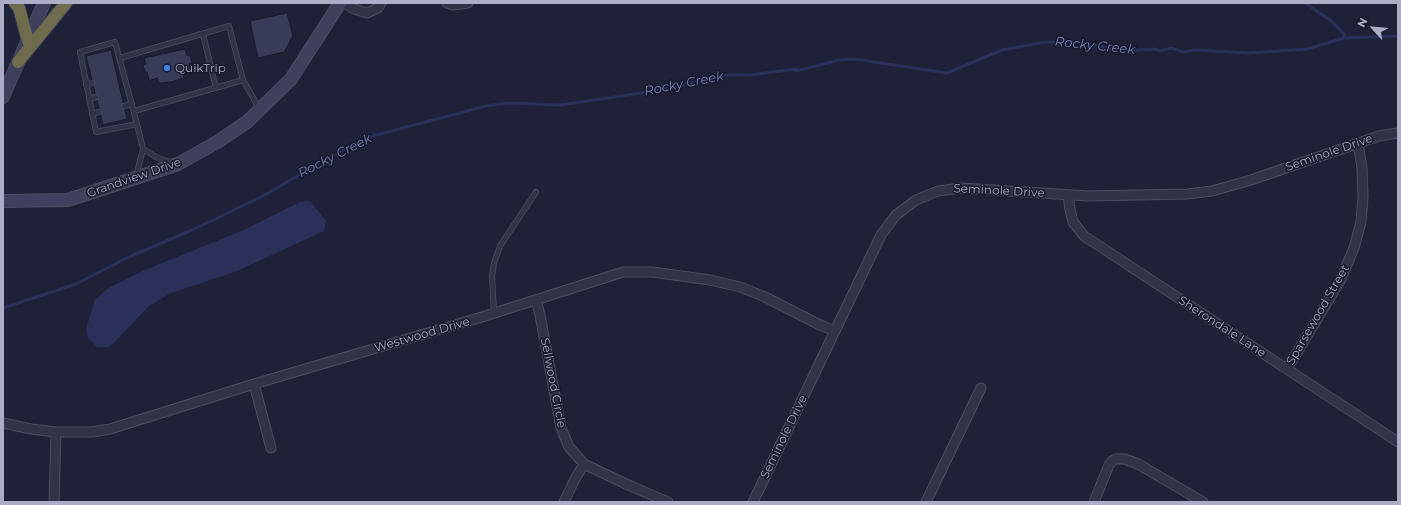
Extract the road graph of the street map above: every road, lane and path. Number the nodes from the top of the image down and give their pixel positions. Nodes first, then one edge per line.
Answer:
1 (15, 3) edge
2 (44, 3) edge
3 (66, 3) edge
4 (340, 3) edge
5 (345, 3) edge
6 (381, 3) edge
7 (447, 3) edge
8 (468, 3) edge
9 (203, 34) junction
10 (28, 41) junction
11 (120, 59) junction
12 (18, 62) junction
13 (114, 62) dead end
14 (89, 68) dead end
15 (83, 69) junction
16 (124, 75) junction
17 (117, 77) dead end
18 (243, 80) junction
19 (92, 83) dead end
20 (86, 84) junction
21 (216, 88) junction
22 (128, 89) junction
23 (121, 91) dead end
24 (3, 97) edge
25 (96, 97) dead end
26 (89, 99) junction
27 (132, 104) junction
28 (124, 106) dead end
29 (260, 110) junction
30 (134, 111) junction
31 (99, 112) dead end
32 (92, 114) junction
33 (137, 124) junction
34 (1398, 133) edge
35 (1358, 143) junction
36 (142, 149) junction
37 (178, 164) junction
38 (135, 179) junction
39 (536, 192) dead end
40 (1068, 195) junction
41 (3, 201) edge
42 (536, 300) junction
43 (494, 313) junction
44 (835, 331) junction
45 (1287, 370) junction
46 (254, 384) junction
47 (981, 388) dead end
48 (3, 422) edge
49 (56, 432) junction
50 (1398, 442) edge
51 (271, 448) dead end
52 (584, 464) junction
53 (54, 502) edge
54 (564, 502) edge
55 (668, 502) edge
56 (753, 502) edge
57 (926, 502) edge
58 (1094, 502) edge
59 (1203, 502) edge

1 - 10 highway
2 - 10 street
3 - 12 highway
4 - 29 street, Grandview Drive
5 - 6 street
7 - 8 street
9 - 11 lane
9 - 18 lane
9 - 21 lane
10 - 12 street
11 - 13 lane
11 - 15 lane
11 - 16 lane
12 - 24 street
14 - 15 lane
15 - 20 lane
16 - 17 lane
16 - 22 lane
18 - 21 lane
18 - 29 lane
19 - 20 lane
20 - 26 lane
21 - 30 lane
22 - 23 lane
22 - 27 lane
25 - 26 lane
26 - 32 lane
27 - 28 lane
27 - 30 lane
29 - 37 street, Grandview Drive
30 - 33 lane
31 - 32 lane
32 - 33 lane
33 - 36 lane
34 - 35 street, Seminole Drive
35 - 40 street, Seminole Drive
35 - 45 street, Sparsewood Street
36 - 37 lane
36 - 38 lane
37 - 38 street, Grandview Drive
38 - 41 street, Grandview Drive
39 - 43 lane
40 - 44 street, Seminole Drive
40 - 45 street, Sherondale Lane
42 - 43 street, Westwood Drive
42 - 44 street, Westwood Drive
42 - 52 street, Sellwood Circle
43 - 46 street, Westwood Drive
44 - 56 street, Seminole Drive
45 - 50 street, Sherondale Lane
46 - 49 street, Westwood Drive
46 - 51 street
47 - 57 street
48 - 49 street, Westwood Drive
49 - 53 street
52 - 54 street
52 - 55 street, Sellwood Circle
58 - 59 street

